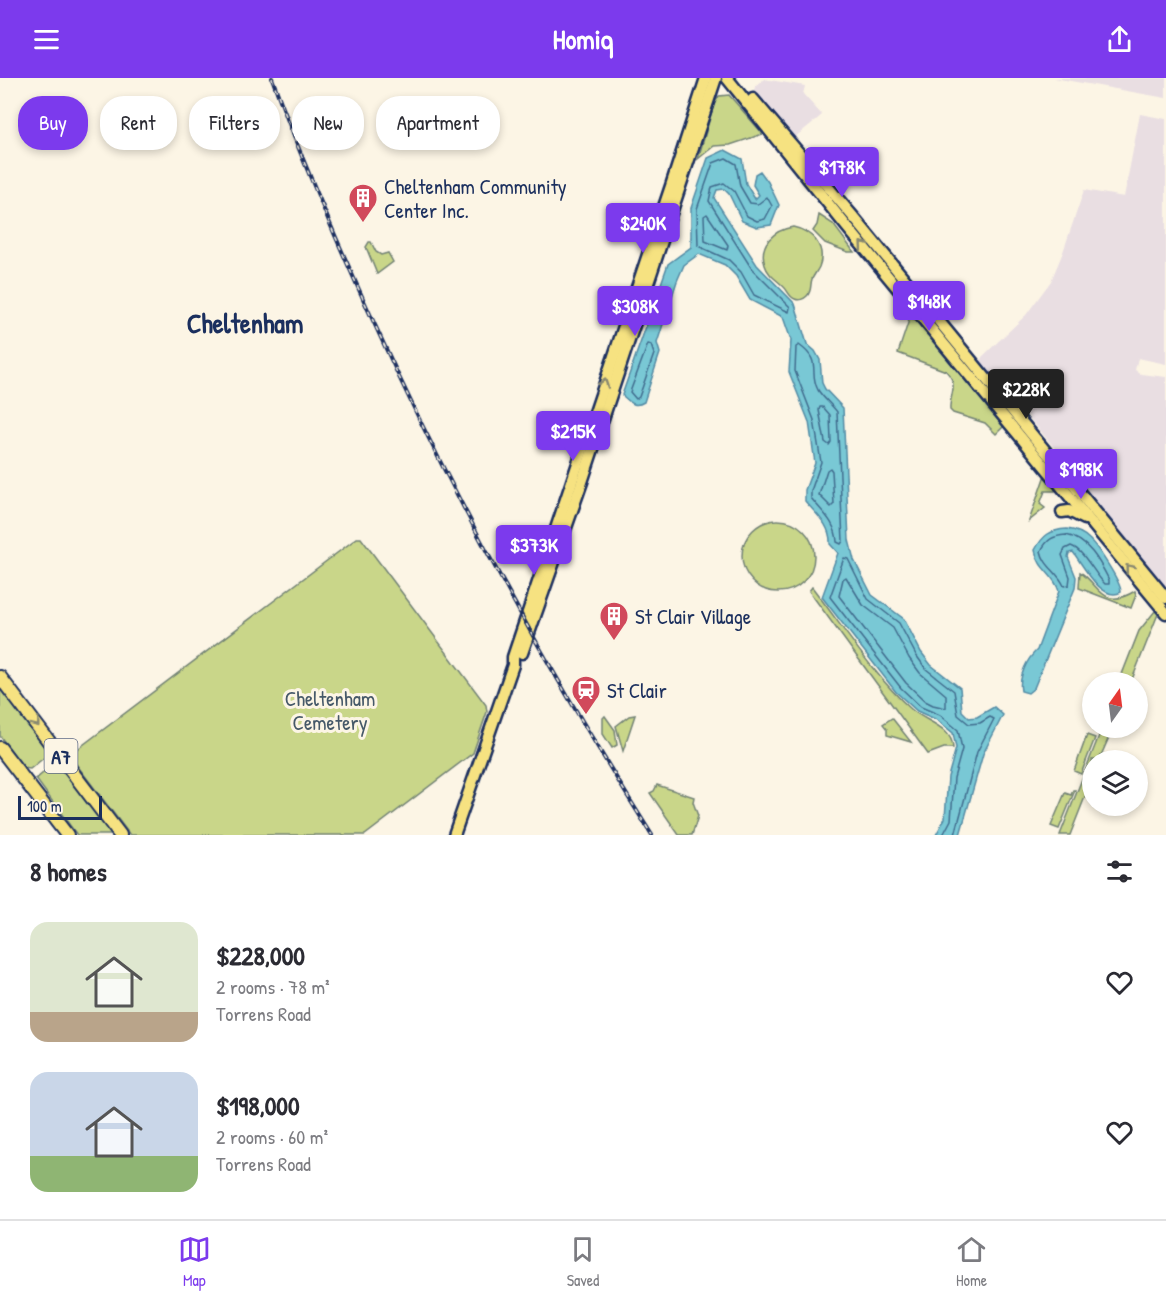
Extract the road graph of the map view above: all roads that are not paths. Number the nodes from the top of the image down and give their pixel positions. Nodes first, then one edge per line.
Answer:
1 (706, 78) edge
2 (732, 81) edge
3 (714, 83) edge
4 (818, 183) junction
5 (1062, 512) dead end
6 (1091, 522) junction
7 (1166, 598) edge
8 (1166, 613) edge
9 (513, 665) junction
10 (0, 677) edge
11 (0, 748) edge
12 (67, 835) edge
13 (120, 835) edge
14 (454, 835) edge

9 -> 1 main road
2 - 3 main road
2 - 4 main road
3 - 9 main road
6 -> 4 main road
4 - 7 main road
5 - 6 main road
8 -> 6 main road
9 - 14 main road
10 -> 13 highway, A7
11 - 12 highway, A7

